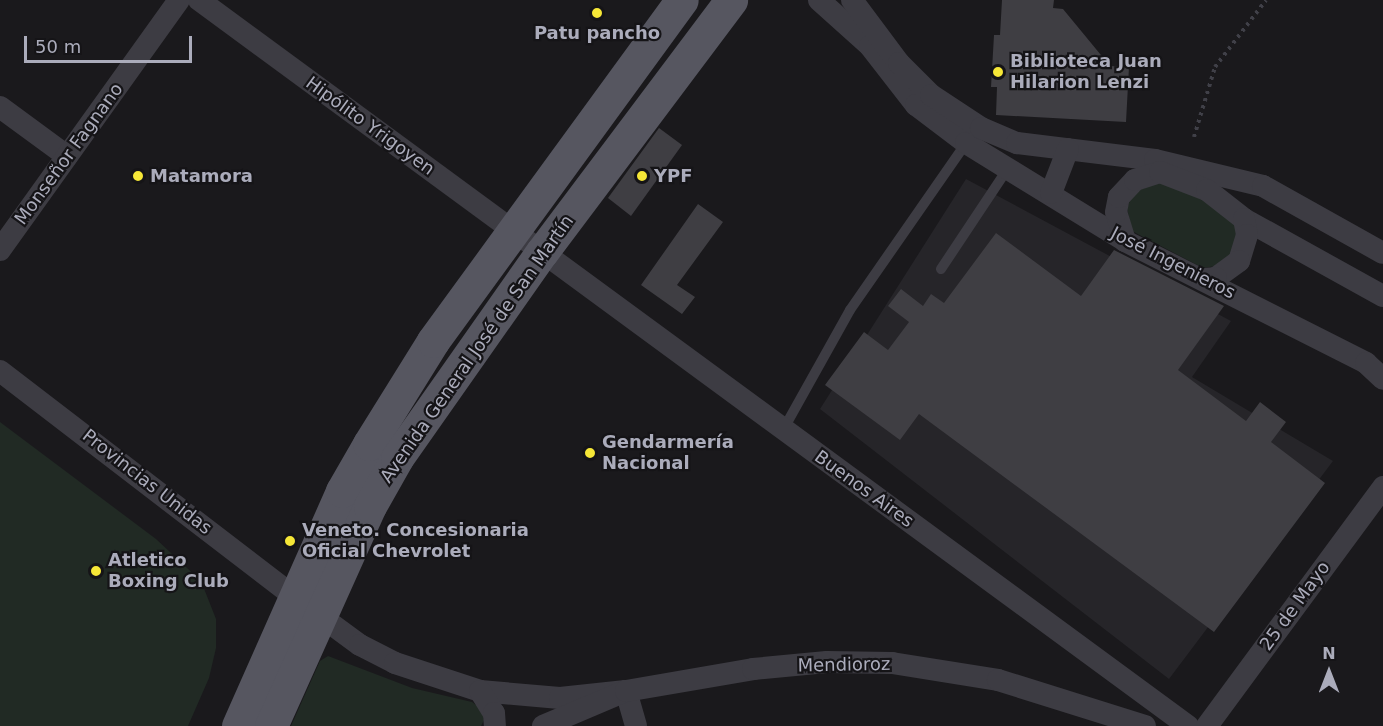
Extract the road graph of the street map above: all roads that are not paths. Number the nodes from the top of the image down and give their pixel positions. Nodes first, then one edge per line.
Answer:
1 (179, 0) edge
2 (199, 0) edge
3 (682, 0) edge
4 (731, 0) edge
5 (819, 0) edge
6 (852, 0) edge
7 (0, 107) edge
8 (974, 136) junction
9 (1017, 143) junction
10 (1068, 149) junction
11 (67, 156) junction
12 (1158, 166) junction
13 (1008, 168) junction
14 (1051, 193) junction
15 (1245, 219) junction
16 (512, 231) junction
17 (1125, 241) junction
18 (0, 250) edge
19 (542, 252) junction
20 (1383, 252) edge
21 (941, 269) dead end
22 (1204, 279) junction
23 (1383, 296) edge
24 (1375, 363) edge
25 (0, 371) edge
26 (1383, 379) edge
27 (783, 430) junction
28 (1383, 487) edge
29 (308, 607) junction
30 (480, 691) junction
31 (626, 691) junction
32 (238, 726) edge
33 (271, 726) edge
34 (495, 726) edge
35 (543, 726) edge
36 (636, 726) edge
37 (1145, 726) edge
38 (1188, 726) edge
39 (1207, 726) edge

1 - 11 street, Monseñor Fagnano
2 - 16 street, Hipólito Yrigoyen
3 - 16 main road, Avenida General José de San Martín
4 - 19 main road, Avenida General José de San Martín
5 - 8 street
6 - 8 street, José Ingenieros
7 - 11 street
8 - 9 street
8 - 13 street, José Ingenieros
8 - 27 lane
9 - 10 street
9 - 13 street
10 - 12 street
10 - 14 street
11 - 18 street, Monseñor Fagnano
12 - 15 street
12 - 17 street
12 - 20 street
13 - 14 street, José Ingenieros
13 - 21 lane
14 - 17 street, José Ingenieros
15 - 22 street
15 - 23 street
16 - 19 street, Hipólito Yrigoyen
16 - 29 main road, Avenida General José de San Martín
17 - 22 street, José Ingenieros
19 - 27 street, Buenos Aires
19 - 29 main road, Avenida General José de San Martín
22 - 24 street, José Ingenieros
24 - 26 street, José Ingenieros
25 - 29 street, Provincias Unidas
27 - 38 street, Buenos Aires
28 - 39 street, 25 de Mayo
29 - 30 street, Provincias Unidas
29 - 32 main road, Avenida General José de San Martín
29 - 33 main road, Avenida General José de San Martín
30 - 31 street, Provincias Unidas
30 - 34 street
31 - 35 street, Mendioroz
31 - 36 street
31 - 37 street, Mendioroz

